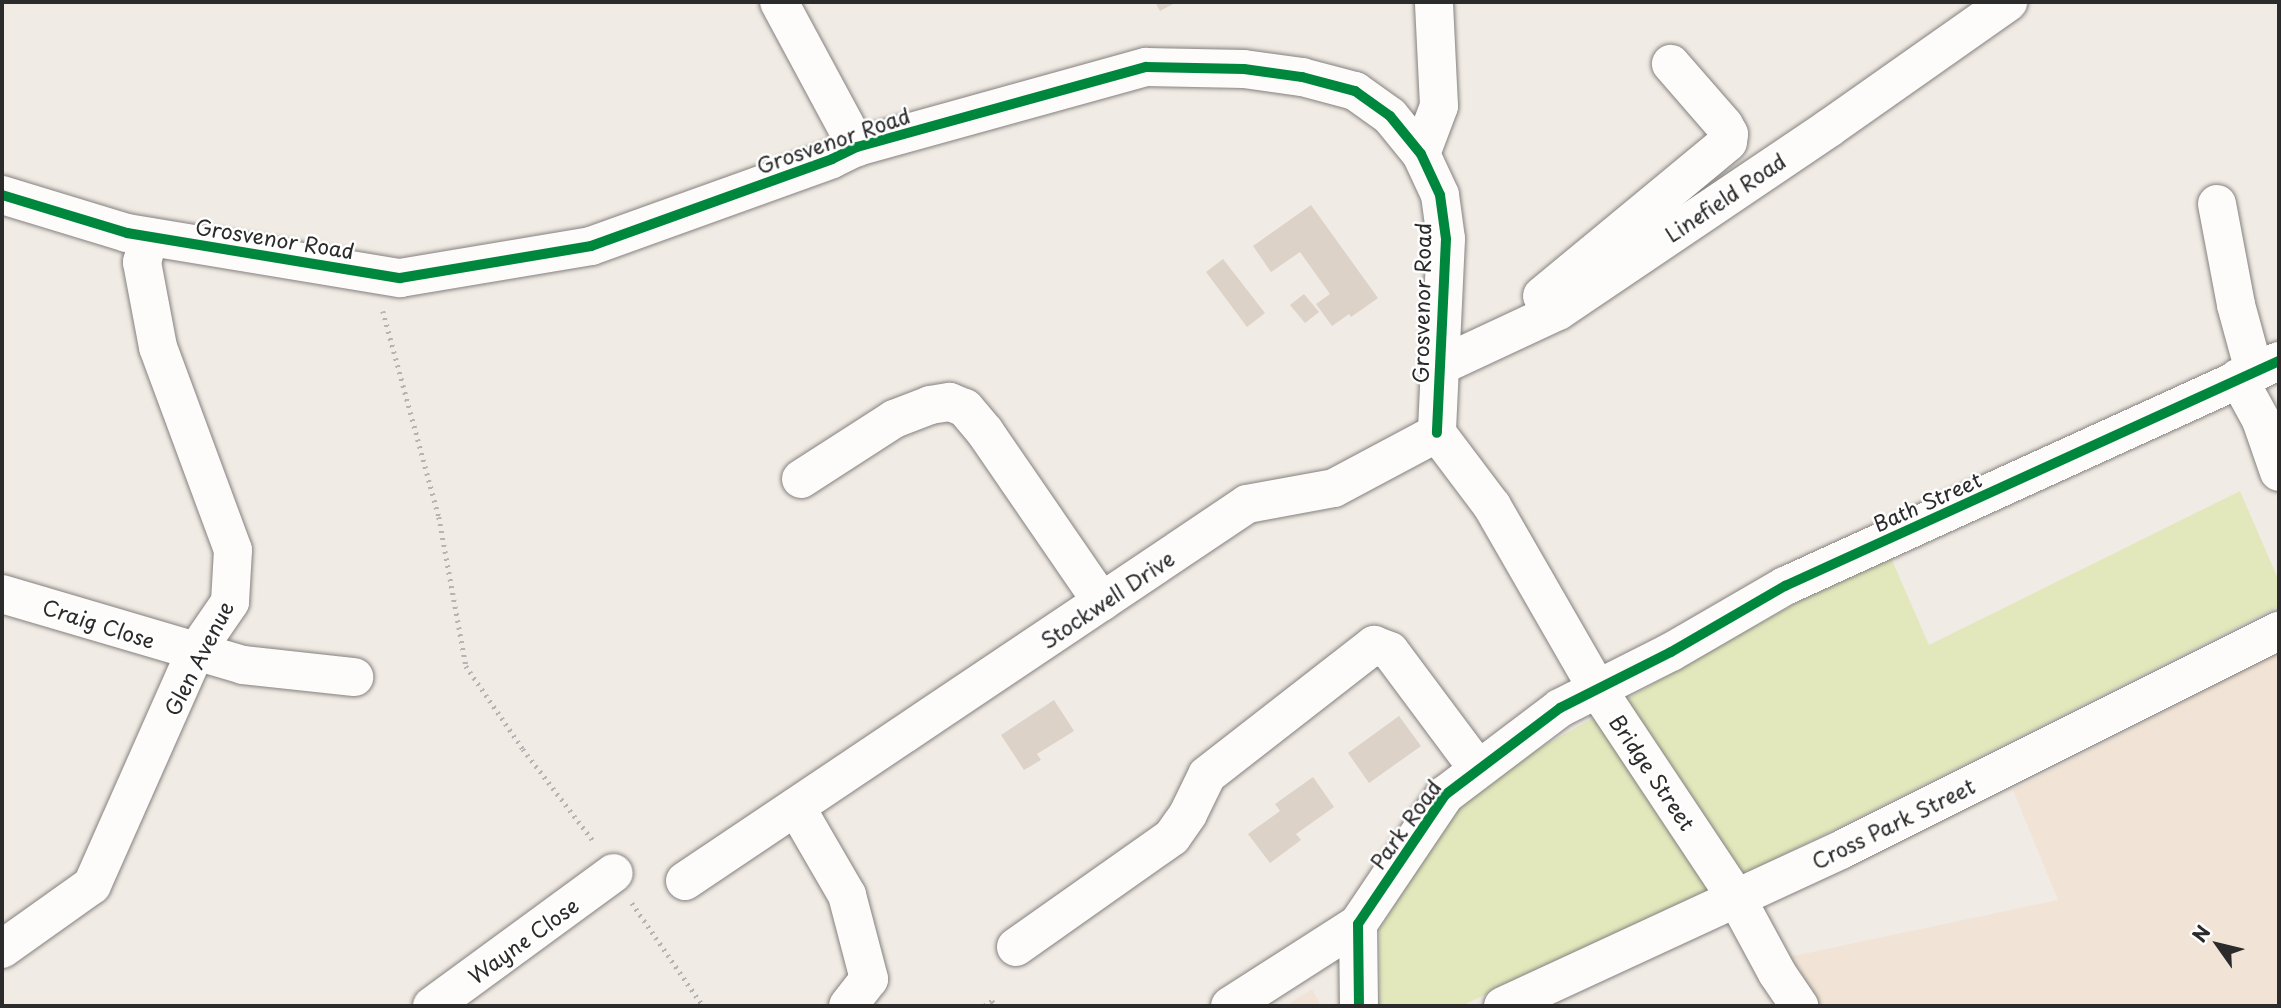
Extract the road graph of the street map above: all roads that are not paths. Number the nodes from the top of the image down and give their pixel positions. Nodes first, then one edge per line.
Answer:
1 (779, 2) edge
2 (1434, 2) edge
3 (2004, 6) edge
4 (1671, 64) dead end
5 (857, 147) junction
6 (1421, 153) junction
7 (2, 195) edge
8 (2217, 204) dead end
9 (149, 237) junction
10 (1495, 341) junction
11 (1440, 366) junction
12 (2257, 370) edge
13 (1437, 433) junction
14 (2279, 472) edge
15 (801, 479) dead end
16 (2, 594) edge
17 (1102, 602) junction
18 (2279, 631) edge
19 (195, 653) junction
20 (354, 677) dead end
21 (1598, 690) junction
22 (1478, 769) junction
23 (796, 807) junction
24 (614, 873) road end
25 (685, 881) dead end
26 (1737, 899) junction
27 (1358, 924) junction
28 (1016, 947) dead end
29 (2, 949) edge
30 (432, 1006) edge
31 (848, 1006) edge
32 (1230, 1006) edge
33 (1359, 1006) edge
34 (1503, 1006) edge
35 (1799, 1006) edge

1 - 5 street
2 - 6 street
3 - 10 street, Linefield Road
4 - 10 street
5 - 6 street, Grosvenor Road
5 - 9 street, Grosvenor Road
6 - 11 street, Grosvenor Road
7 - 9 street, Grosvenor Road
8 - 12 street
9 - 19 street, Glen Avenue
10 - 11 street, Linefield Road
11 - 13 street, Grosvenor Road
12 - 14 street
12 - 21 street, Bath Street
13 - 17 street, Stockwell Drive
13 - 21 street, Bridge Street
15 - 17 street
16 - 19 street, Craig Close
17 - 23 street, Stockwell Drive
18 - 26 street, Cross Park Street
19 - 20 street, Craig Close
19 - 29 street, Glen Avenue
21 - 22 street, Park Road
21 - 26 street, Bridge Street
22 - 27 street, Park Road
22 - 28 street
23 - 25 street, Stockwell Drive
23 - 31 street
24 - 30 street, Wayne Close
26 - 34 street, Cross Park Street
26 - 35 street, Bridge Street
27 - 32 street
27 - 33 street

